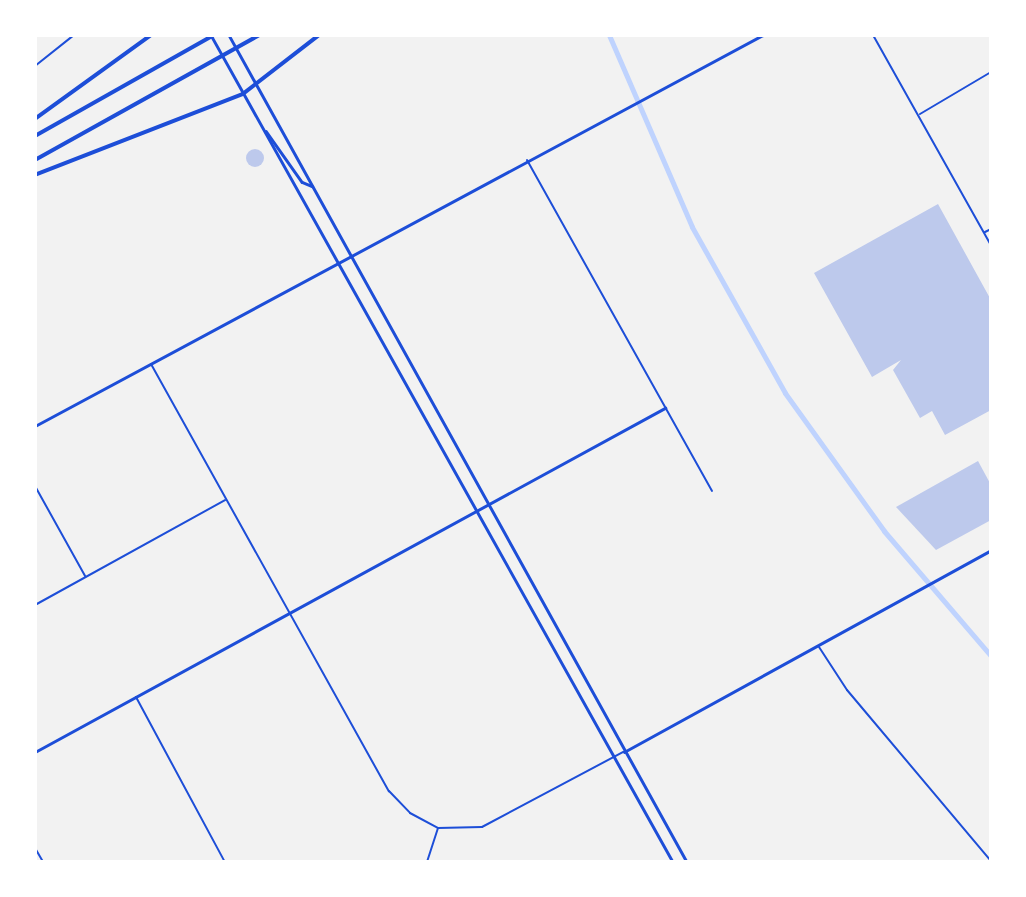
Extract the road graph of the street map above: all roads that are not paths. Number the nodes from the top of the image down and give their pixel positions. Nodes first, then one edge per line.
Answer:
1 (74, 35) edge
2 (151, 35) edge
3 (213, 35) edge
4 (229, 35) edge
5 (260, 35) edge
6 (319, 35) edge
7 (763, 35) edge
8 (873, 35) edge
9 (35, 66) edge
10 (991, 72) edge
11 (256, 85) junction
12 (243, 94) junction
13 (918, 115) junction
14 (35, 119) edge
15 (262, 126) junction
16 (35, 136) edge
17 (35, 160) edge
18 (527, 160) junction
19 (35, 175) edge
20 (312, 186) junction
21 (991, 229) edge
22 (984, 233) junction
23 (991, 245) edge
24 (351, 255) junction
25 (338, 262) junction
26 (150, 363) junction
27 (665, 408) junction
28 (35, 426) edge
29 (35, 486) edge
30 (712, 491) dead end
31 (226, 500) junction
32 (488, 506) junction
33 (477, 513) junction
34 (991, 550) edge
35 (85, 577) junction
36 (35, 605) edge
37 (289, 614) junction
38 (818, 645) junction
39 (136, 697) junction
40 (624, 751) junction
41 (35, 752) edge
42 (613, 758) junction
43 (438, 828) junction
44 (35, 848) edge
45 (991, 861) edge
46 (43, 862) edge
47 (225, 862) edge
48 (427, 862) edge
49 (673, 862) edge
50 (687, 862) edge

1 - 9 street
2 - 14 highway
3 - 12 main road
3 - 16 highway
4 - 11 main road
5 - 17 highway
6 - 11 highway
7 - 18 main road
8 - 13 street
10 - 13 street
11 - 12 highway
11 - 20 main road
12 - 15 main road
12 - 19 highway
13 - 22 street
15 - 20 main road
15 - 25 main road
18 - 24 main road
18 - 27 street
20 - 24 main road
21 - 22 street
22 - 23 street
24 - 25 main road
24 - 32 main road
25 - 26 main road
25 - 33 main road
26 - 28 main road
26 - 31 street
27 - 30 street
27 - 32 main road
29 - 35 street
31 - 35 street
31 - 37 street
32 - 33 main road
32 - 40 main road
33 - 37 main road
33 - 42 main road
34 - 38 main road
35 - 36 street
37 - 39 main road
37 - 43 street
38 - 40 main road
38 - 45 street
39 - 41 main road
39 - 47 street
40 - 42 street
40 - 50 main road
42 - 43 street
42 - 49 main road
43 - 48 street
44 - 46 street

